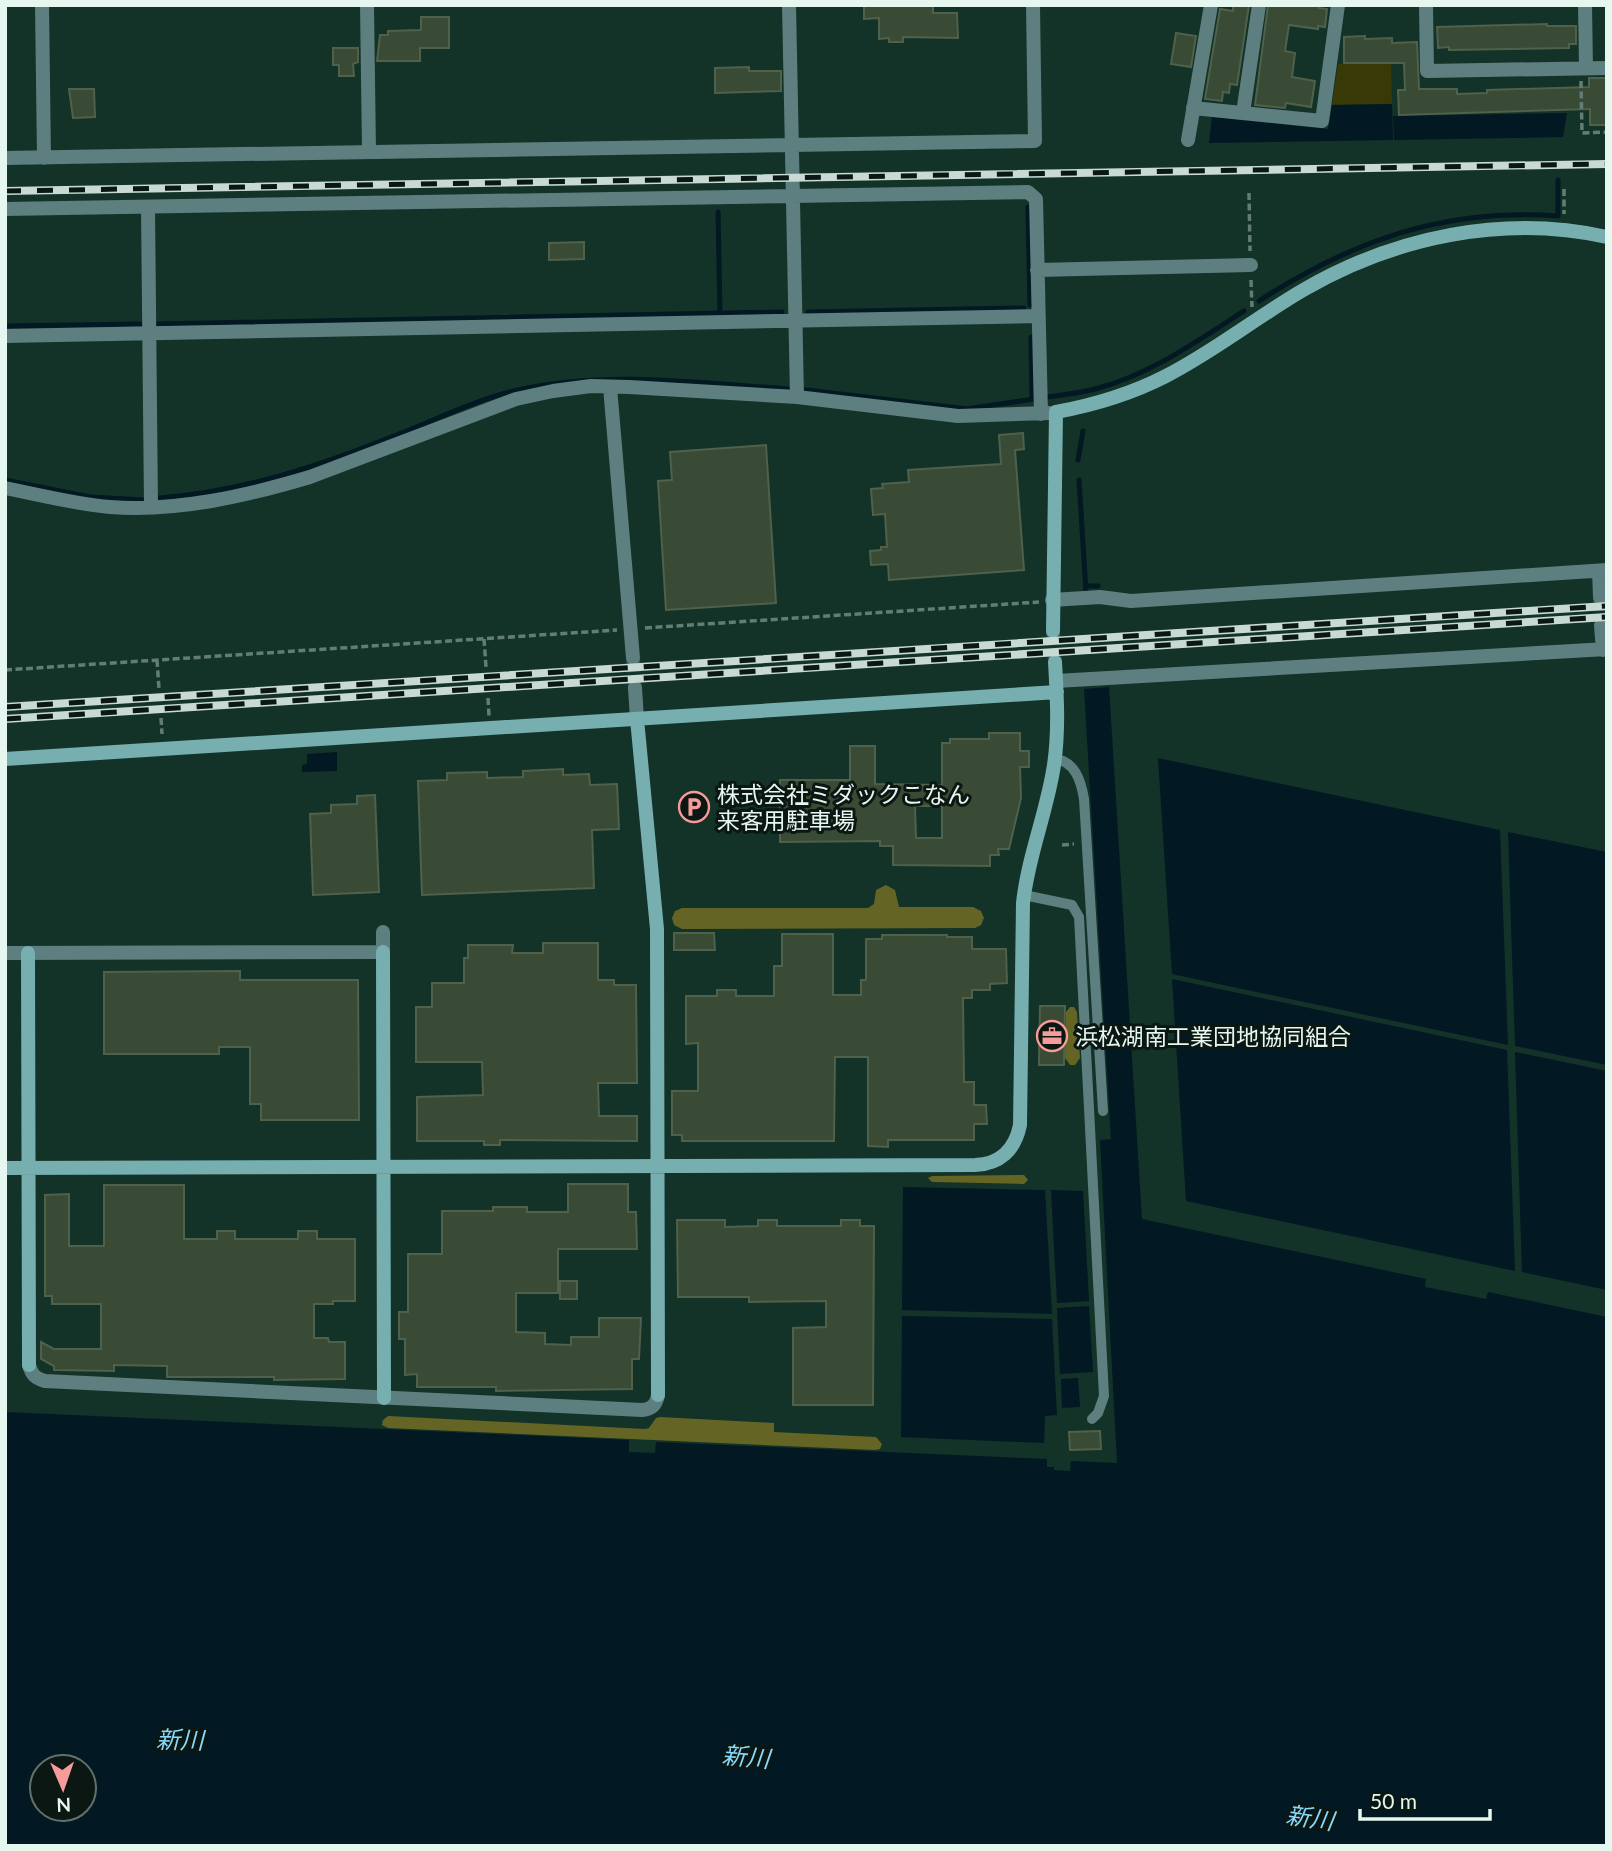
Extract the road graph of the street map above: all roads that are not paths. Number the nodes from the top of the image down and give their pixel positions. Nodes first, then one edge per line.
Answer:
1 (41, 5) edge
2 (367, 5) edge
3 (789, 5) edge
4 (1033, 5) edge
5 (1211, 5) edge
6 (1259, 5) edge
7 (1338, 5) edge
8 (1426, 5) edge
9 (1585, 5) edge
10 (1583, 68) junction
11 (1607, 68) edge
12 (1193, 108) junction
13 (1243, 113) junction
14 (1188, 140) dead end
15 (791, 145) junction
16 (369, 152) junction
17 (5, 158) edge
18 (44, 158) junction
19 (792, 196) junction
20 (148, 207) junction
21 (5, 209) edge
22 (1607, 237) edge
23 (1251, 265) dead end
24 (1037, 270) junction
25 (1038, 316) junction
26 (795, 321) junction
27 (149, 333) junction
28 (5, 336) edge
29 (610, 387) junction
30 (797, 397) junction
31 (1048, 413) junction
32 (5, 488) edge
33 (151, 507) junction
34 (1603, 570) edge
35 (1600, 597) dead end
36 (1052, 600) junction
37 (1601, 626) dead end
38 (1053, 631) tunnel mouth
39 (1605, 650) edge
40 (633, 658) tunnel mouth
41 (1055, 662) tunnel mouth
42 (1056, 686) junction
43 (635, 688) tunnel mouth
44 (637, 719) junction
45 (5, 759) edge
46 (1055, 759) junction
47 (1024, 895) junction
48 (383, 932) dead end
49 (383, 952) junction
50 (5, 953) edge
51 (28, 953) junction
52 (1103, 1111) dead end
53 (657, 1166) junction
54 (384, 1167) junction
55 (5, 1168) edge
56 (29, 1168) junction
57 (384, 1398) junction
58 (1091, 1419) dead end

1 - 18 street
2 - 16 street
3 - 15 street
4 - 15 street
5 - 12 street
6 - 13 street
7 - 13 street
8 - 10 street
9 - 10 street
10 - 11 street
12 - 13 street
12 - 14 street
15 - 16 street
15 - 19 street
16 - 18 street
17 - 18 street
19 - 20 street
19 - 24 street
19 - 26 street
20 - 21 street
20 - 27 street
22 - 31 street
23 - 24 street
24 - 25 street
25 - 26 street
25 - 31 street
26 - 27 street
26 - 30 street
27 - 28 street
27 - 33 street
29 - 30 street
29 - 33 street
29 - 40 street
30 - 31 street
31 - 36 street
32 - 33 street
34 - 35 street
34 - 36 street
36 - 38 street
37 - 39 street
39 - 42 street
41 - 42 street
42 - 44 street
42 - 46 street
43 - 44 street
44 - 45 street
44 - 53 street
46 - 47 street
46 - 52 lane
47 - 53 street
47 - 58 lane
48 - 49 street
49 - 51 street
49 - 54 street
50 - 51 street
51 - 56 street
53 - 54 street
53 - 57 street
54 - 56 street
54 - 57 street
55 - 56 street
56 - 57 street

